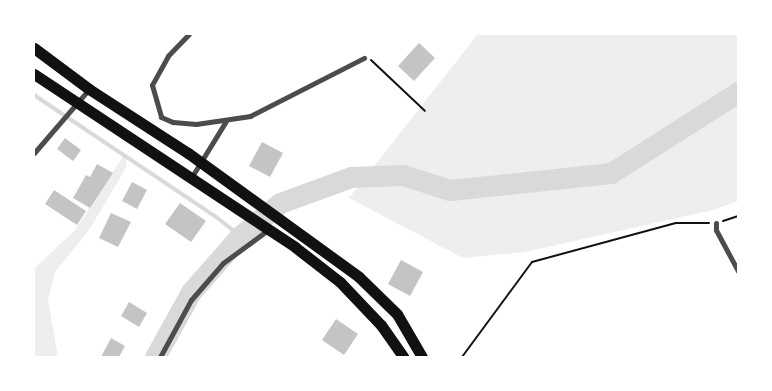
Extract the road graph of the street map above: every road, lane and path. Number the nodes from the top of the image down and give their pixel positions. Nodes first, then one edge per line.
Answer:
1 (188, 34) edge
2 (34, 48) edge
3 (364, 58) joint
4 (34, 74) edge
5 (89, 89) junction
6 (78, 104) junction
7 (425, 110) dead end
8 (226, 121) junction
9 (34, 153) edge
10 (200, 161) junction
11 (190, 178) junction
12 (738, 216) edge
13 (716, 223) junction
14 (269, 230) junction
15 (738, 271) edge
16 (160, 357) edge
17 (403, 357) edge
18 (422, 357) edge
19 (462, 357) edge

1 - 8 street
2 - 5 main road
3 - 7 path
3 - 8 street
4 - 6 main road
5 - 6 street
5 - 10 main road
6 - 9 street
6 - 11 main road
8 - 10 street
10 - 11 street
10 - 18 main road
11 - 14 main road
12 - 13 path
13 - 15 street
13 - 19 path
14 - 16 street
14 - 17 main road

